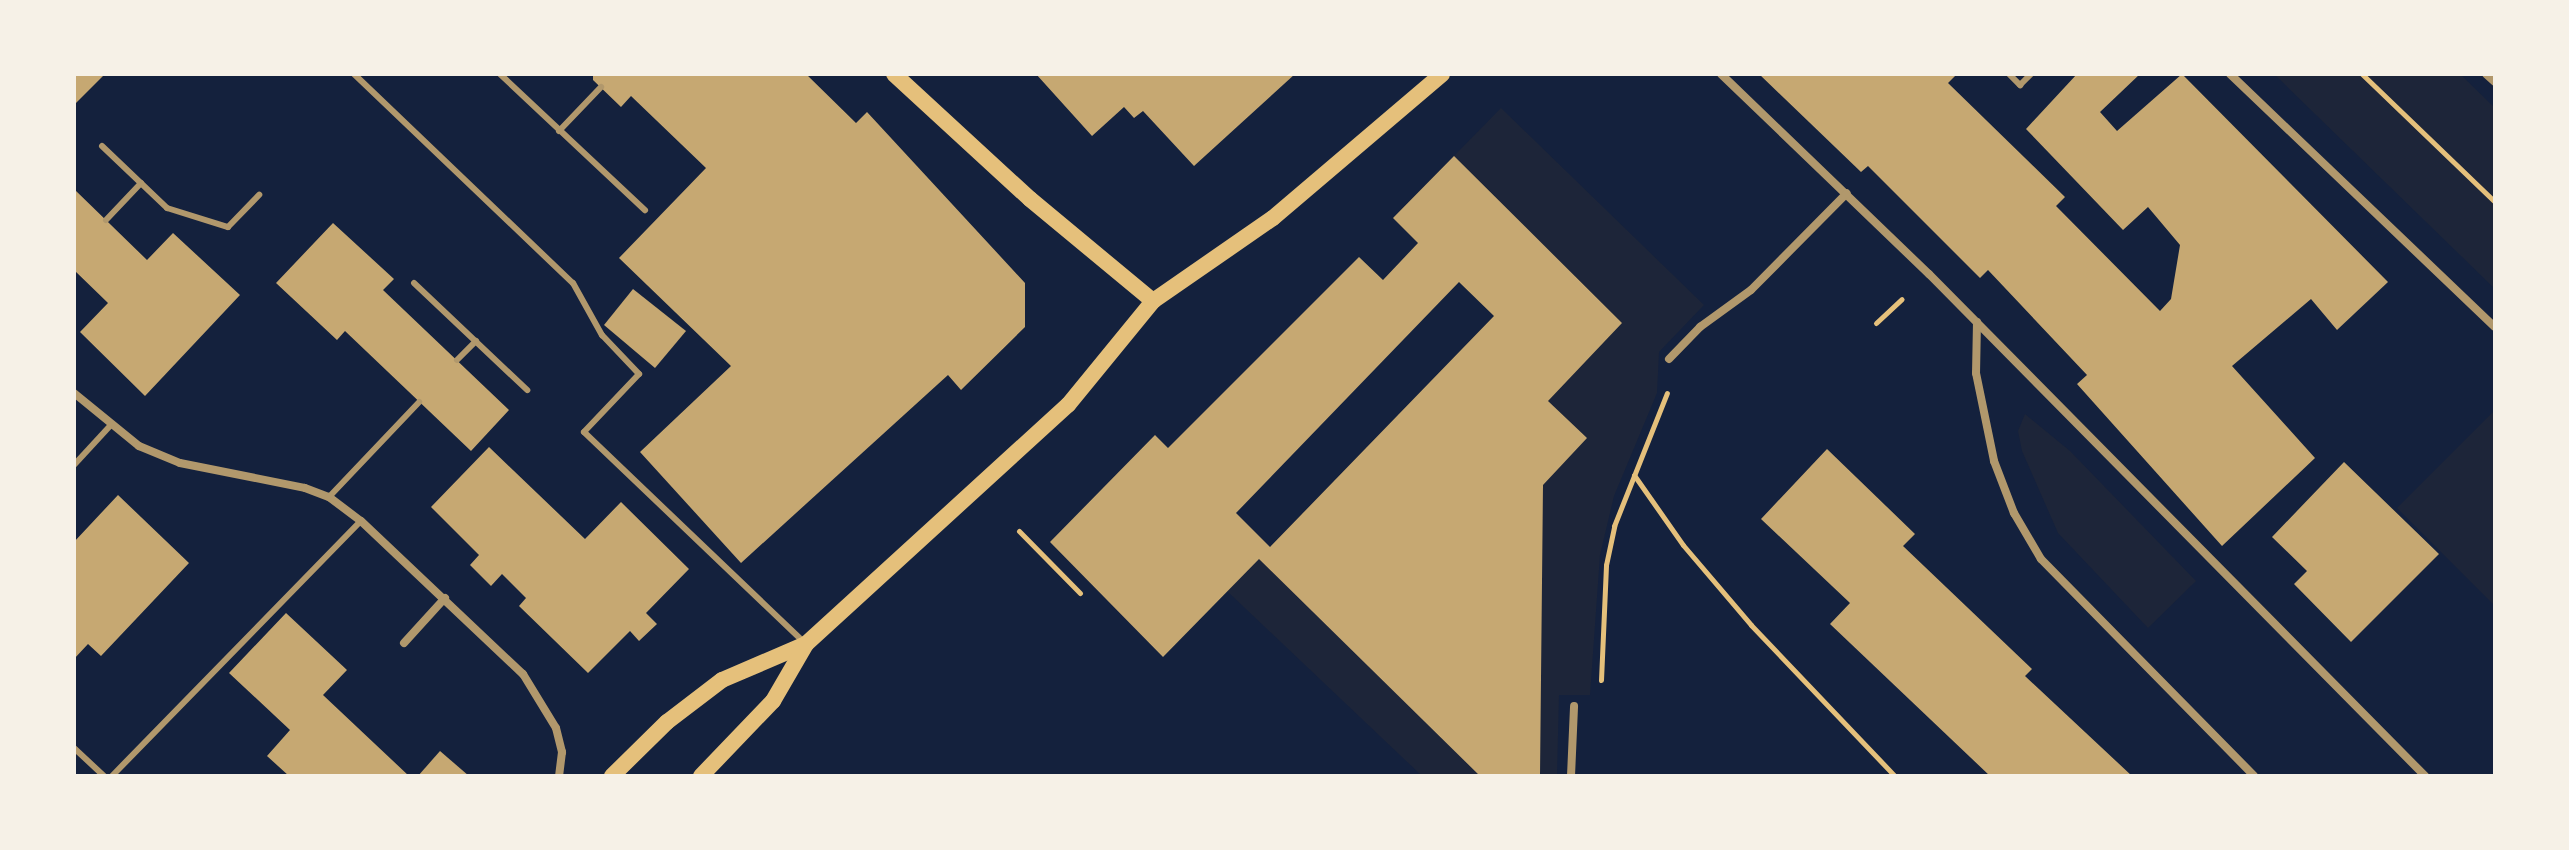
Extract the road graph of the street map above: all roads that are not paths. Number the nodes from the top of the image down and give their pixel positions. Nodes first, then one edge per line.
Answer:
1 (354, 74) edge
2 (500, 74) edge
3 (894, 74) edge
4 (1442, 74) edge
5 (1721, 74) edge
6 (2009, 74) edge
7 (2031, 74) edge
8 (2230, 74) edge
9 (2486, 74) edge
10 (2495, 82) edge
11 (601, 87) dead end
12 (559, 131) junction
13 (102, 146) dead end
14 (141, 183) junction
15 (1847, 193) junction
16 (259, 195) dead end
17 (645, 210) dead end
18 (106, 220) dead end
19 (414, 283) dead end
20 (1153, 301) junction
21 (1977, 322) junction
22 (2495, 327) edge
23 (476, 341) junction
24 (1669, 359) dead end
25 (457, 360) dead end
26 (527, 390) dead end
27 (74, 393) edge
28 (419, 402) dead end
29 (110, 426) junction
30 (74, 465) edge
31 (329, 497) junction
32 (361, 521) junction
33 (445, 598) junction
34 (404, 643) dead end
35 (806, 644) junction
36 (1574, 706) road end
37 (74, 748) edge
38 (104, 776) edge
39 (112, 776) edge
40 (559, 776) edge
41 (612, 776) edge
42 (701, 776) edge
43 (1571, 776) edge
44 (2254, 776) edge
45 (2425, 776) edge

1 - 35 lane
2 - 12 lane
3 - 20 main road
4 - 20 main road
5 - 15 street
6 - 7 lane
8 - 22 street
9 - 10 street
11 - 12 lane
12 - 17 lane
13 - 14 lane
14 - 16 lane
14 - 18 lane
15 - 21 street
15 - 24 street
19 - 23 lane
20 - 35 main road
21 - 44 street
21 - 45 street
23 - 25 lane
23 - 26 lane
27 - 29 street
28 - 31 lane
29 - 30 lane
29 - 31 street
31 - 32 street
32 - 33 street
32 - 39 lane
33 - 34 street
33 - 40 street
35 - 41 main road
35 - 42 main road
36 - 43 street
37 - 38 lane

